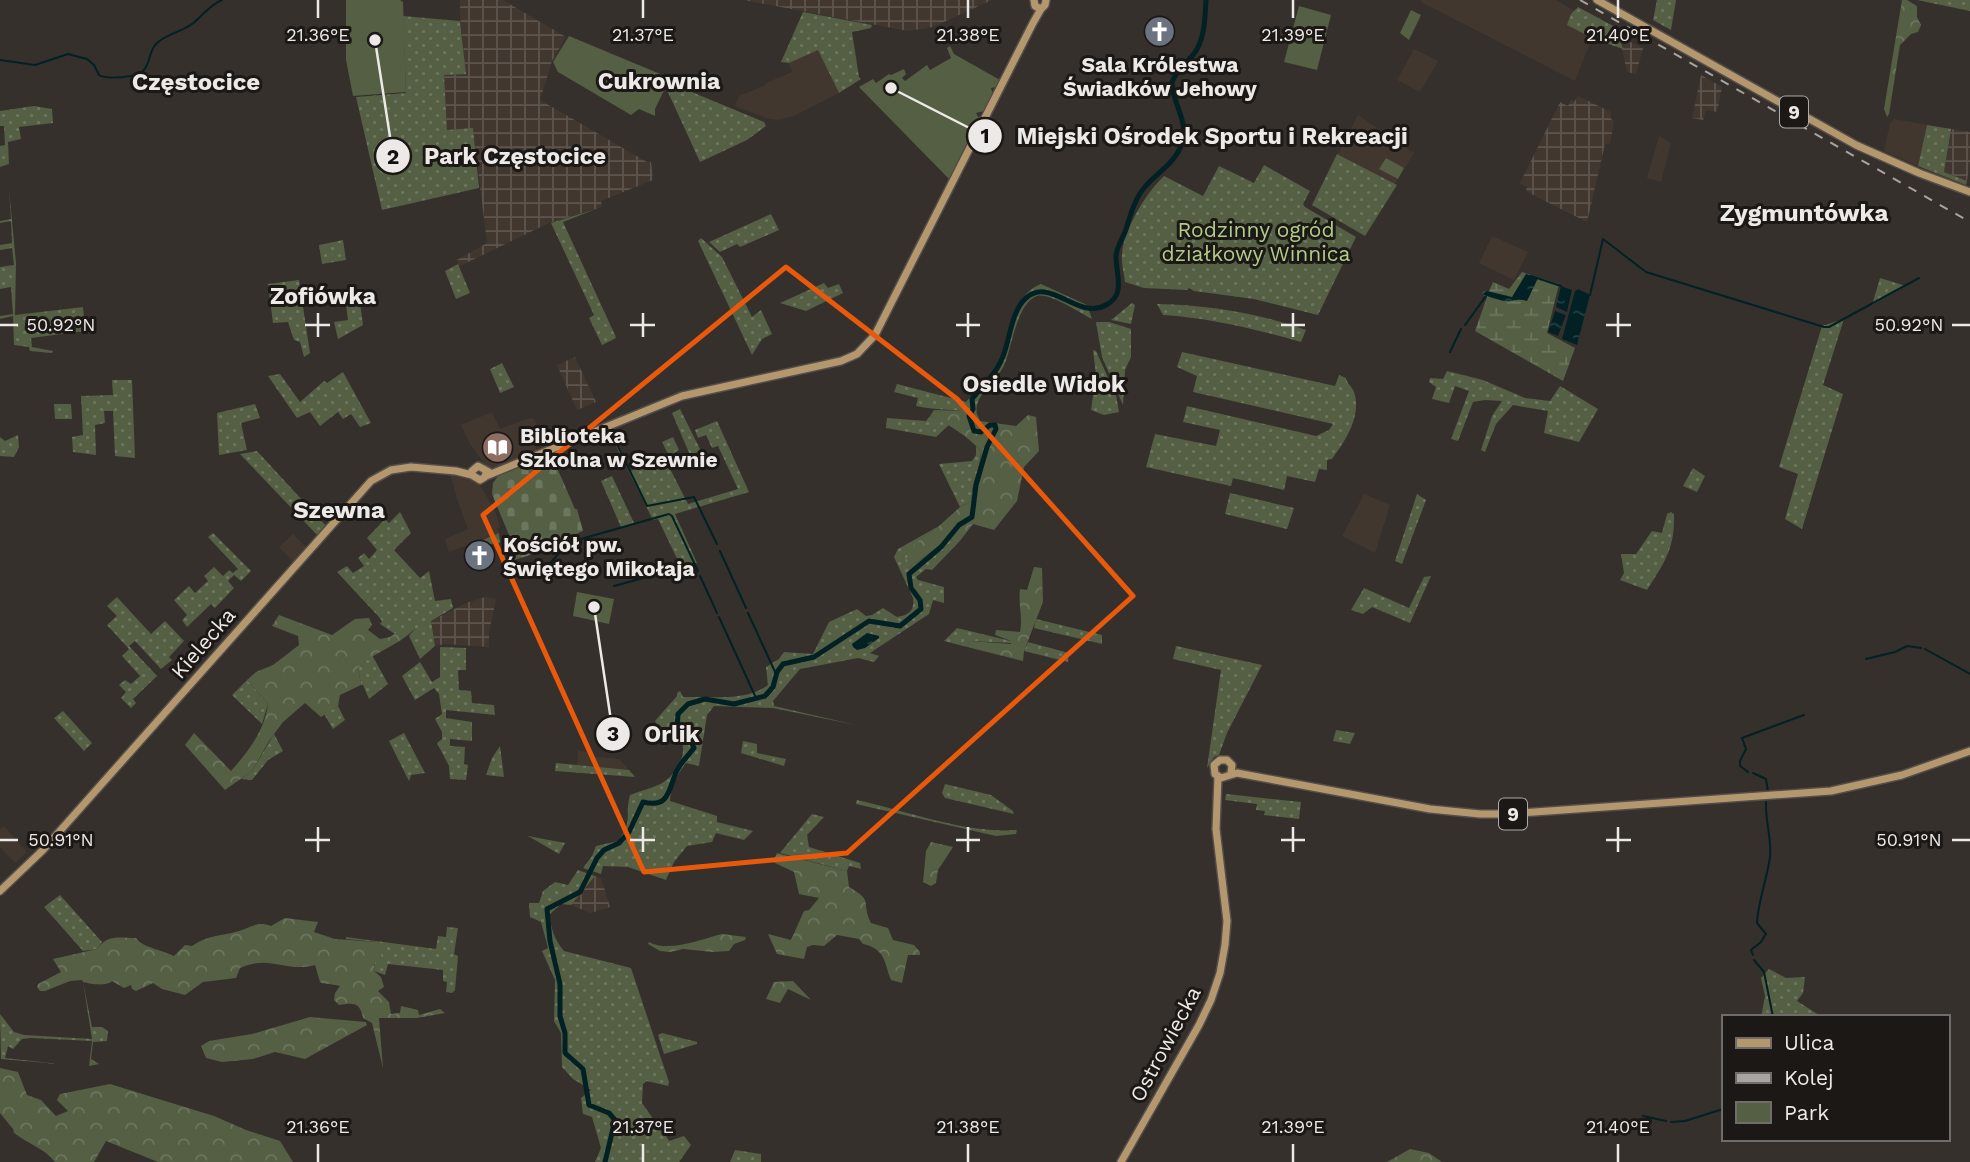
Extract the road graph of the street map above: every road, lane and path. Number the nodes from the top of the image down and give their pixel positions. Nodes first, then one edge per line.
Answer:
1 (1034, 0) edge
2 (1046, 0) edge
3 (1597, 0) edge
4 (1039, 8) junction
5 (1970, 192) edge
6 (1970, 751) edge
7 (0, 891) edge
8 (1121, 1162) edge

1 - 4 main road
2 - 4 main road
3 - 5 main road, 9
4 - 7 main road, Kielecka
6 - 8 main road, Ostrowiecka / 9

